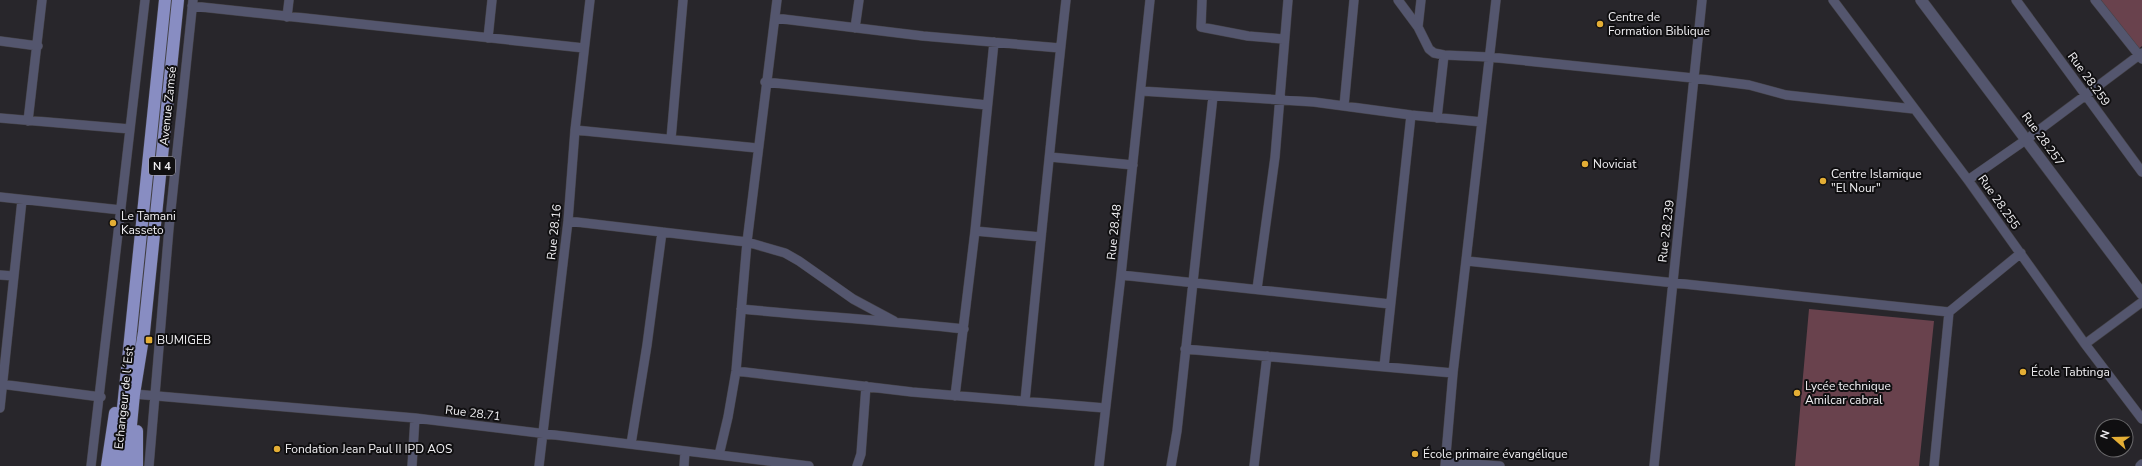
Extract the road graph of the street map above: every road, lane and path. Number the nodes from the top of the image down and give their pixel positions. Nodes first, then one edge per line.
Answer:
1 (42, 0) edge
2 (145, 0) edge
3 (165, 0) edge
4 (178, 0) edge
5 (289, 0) edge
6 (492, 0) edge
7 (590, 0) edge
8 (683, 0) edge
9 (777, 0) edge
10 (859, 0) edge
11 (1066, 0) edge
12 (1150, 0) edge
13 (1202, 0) edge
14 (1288, 0) edge
15 (1354, 0) edge
16 (1398, 0) edge
17 (1421, 0) edge
18 (1496, 0) edge
19 (1702, 0) edge
20 (1833, 0) edge
21 (1922, 0) edge
22 (2016, 0) edge
23 (2095, 0) edge
24 (192, 3) edge
25 (287, 17) junction
26 (775, 18) junction
27 (855, 28) junction
28 (1418, 28) junction
29 (488, 38) junction
30 (1283, 40) junction
31 (0, 41) edge
32 (994, 42) junction
33 (38, 46) junction
34 (584, 48) junction
35 (1060, 48) junction
36 (1444, 55) junction
37 (2141, 56) edge
38 (1489, 57) junction
39 (1693, 78) junction
40 (766, 82) junction
41 (1141, 91) junction
42 (1213, 96) junction
43 (2085, 96) junction
44 (1280, 101) junction
45 (987, 105) junction
46 (1344, 106) junction
47 (1914, 109) junction
48 (1412, 115) junction
49 (0, 118) edge
50 (1438, 118) junction
51 (28, 121) junction
52 (1482, 122) junction
53 (130, 129) junction
54 (575, 130) junction
55 (671, 138) junction
56 (2027, 139) junction
57 (757, 148) junction
58 (1050, 157) junction
59 (1133, 165) junction
60 (2142, 172) edge
61 (1968, 180) junction
62 (0, 197) edge
63 (22, 200) junction
64 (121, 210) junction
65 (568, 221) junction
66 (975, 231) junction
67 (662, 232) junction
68 (1041, 237) junction
69 (747, 242) junction
70 (2021, 253) junction
71 (1467, 261) junction
72 (0, 275) edge
73 (1121, 275) junction
74 (14, 276) junction
75 (1192, 282) junction
76 (1671, 282) junction
77 (1257, 289) junction
78 (2142, 294) edge
79 (2142, 302) edge
80 (1390, 304) junction
81 (741, 309) junction
82 (1949, 312) junction
83 (894, 321) junction
84 (131, 329) joint
85 (964, 329) junction
86 (144, 332) joint
87 (129, 344) junction
88 (2085, 344) junction
89 (1185, 349) junction
90 (1267, 356) junction
91 (1384, 367) junction
92 (736, 371) junction
93 (1454, 373) junction
94 (2, 384) edge
95 (866, 386) junction
96 (134, 394) junction
97 (154, 394) junction
98 (955, 396) junction
99 (101, 397) junction
100 (1025, 401) junction
101 (0, 408) edge
102 (1104, 408) junction
103 (415, 418) junction
104 (2142, 419) edge
105 (542, 433) junction
106 (631, 444) junction
107 (684, 451) junction
108 (719, 455) junction
109 (1446, 464) edge
110 (91, 466) edge
111 (107, 466) edge
112 (117, 466) edge
113 (127, 466) edge
114 (137, 466) edge
115 (149, 466) edge
116 (412, 466) edge
117 (539, 466) edge
118 (684, 466) edge
119 (809, 466) edge
120 (858, 466) edge
121 (1099, 466) edge
122 (1171, 466) edge
123 (1254, 466) edge
124 (1500, 466) edge
125 (1654, 466) edge
126 (1934, 466) edge

1 - 33 street
2 - 53 street
3 - 84 highway, Avenue Zamsé / N 4
4 - 86 highway, Avenue Zamsé / N 4
5 - 25 street
6 - 29 street
7 - 34 street, Rue 28.16
8 - 55 street
9 - 26 street
10 - 27 street
11 - 35 street
12 - 41 street, Rue 28.48
13 - 30 street
14 - 30 street
15 - 46 street
16 - 28 street
17 - 28 street
18 - 38 street
19 - 39 street, Rue 28.239
20 - 47 street, Rue 28.255
21 - 56 street, Rue 28.257
22 - 43 street, Rue 28.259
23 - 37 street
24 - 25 street
24 - 97 street
25 - 29 street
26 - 27 street
26 - 40 street
27 - 32 street
28 - 36 street
29 - 34 street
30 - 44 street
31 - 33 street
32 - 35 street
32 - 45 street
33 - 51 street
34 - 54 street, Rue 28.16
35 - 58 street
36 - 38 street
36 - 50 street
37 - 43 street
38 - 39 street
38 - 52 street
39 - 47 street
39 - 76 street, Rue 28.239
40 - 45 street
40 - 57 street
41 - 42 street
41 - 59 street, Rue 28.48
42 - 44 street
42 - 75 street
43 - 56 street
43 - 60 street, Rue 28.259
44 - 46 street
44 - 77 street
45 - 66 street
46 - 48 street
47 - 61 street, Rue 28.255
48 - 50 street
48 - 80 street
49 - 51 street
50 - 52 street
51 - 53 street
52 - 71 street
53 - 64 street
54 - 55 street
54 - 65 street, Rue 28.16
55 - 57 street
56 - 61 street
56 - 78 street, Rue 28.257
57 - 69 street
58 - 59 street
58 - 68 street
59 - 73 street, Rue 28.48
61 - 70 street, Rue 28.255
62 - 63 street
63 - 64 street
63 - 74 street
64 - 99 street
65 - 67 street
65 - 105 street, Rue 28.16
66 - 68 street
66 - 85 street
67 - 69 street
67 - 106 street
68 - 100 street
69 - 81 street
69 - 83 street
70 - 82 street
70 - 88 street, Rue 28.255
71 - 76 street
71 - 93 street
72 - 74 street
73 - 75 street
73 - 102 street, Rue 28.48
74 - 94 street
75 - 77 street
75 - 89 street
76 - 82 street
76 - 125 street, Rue 28.239
77 - 80 street
79 - 88 street
80 - 91 street
81 - 83 street
81 - 92 street
82 - 126 street
83 - 85 street
84 - 87 highway, Echangeur de l´Est / N 4
85 - 98 street
86 - 96 highway, Echangeur de l´Est / N 4
87 - 111 highway
87 - 112 highway, Echangeur de l´Est / N 4
88 - 104 street, Rue 28.255
89 - 90 street
89 - 122 street
90 - 91 street
90 - 123 street
91 - 93 street
92 - 95 street
92 - 108 street
93 - 109 street
94 - 99 street
94 - 101 street
95 - 98 street
95 - 120 street
96 - 97 street, Rue 28.71
96 - 113 highway, Echangeur de l´Est / N 4
96 - 114 highway
97 - 103 street, Rue 28.71
97 - 115 street
98 - 100 street
99 - 110 street
100 - 102 street
102 - 121 street, Rue 28.48
103 - 105 street, Rue 28.71
103 - 116 street
105 - 106 street, Rue 28.71
105 - 117 street, Rue 28.16
106 - 107 street, Rue 28.71
107 - 108 street, Rue 28.71
107 - 118 street
108 - 119 street, Rue 28.71
109 - 124 street

